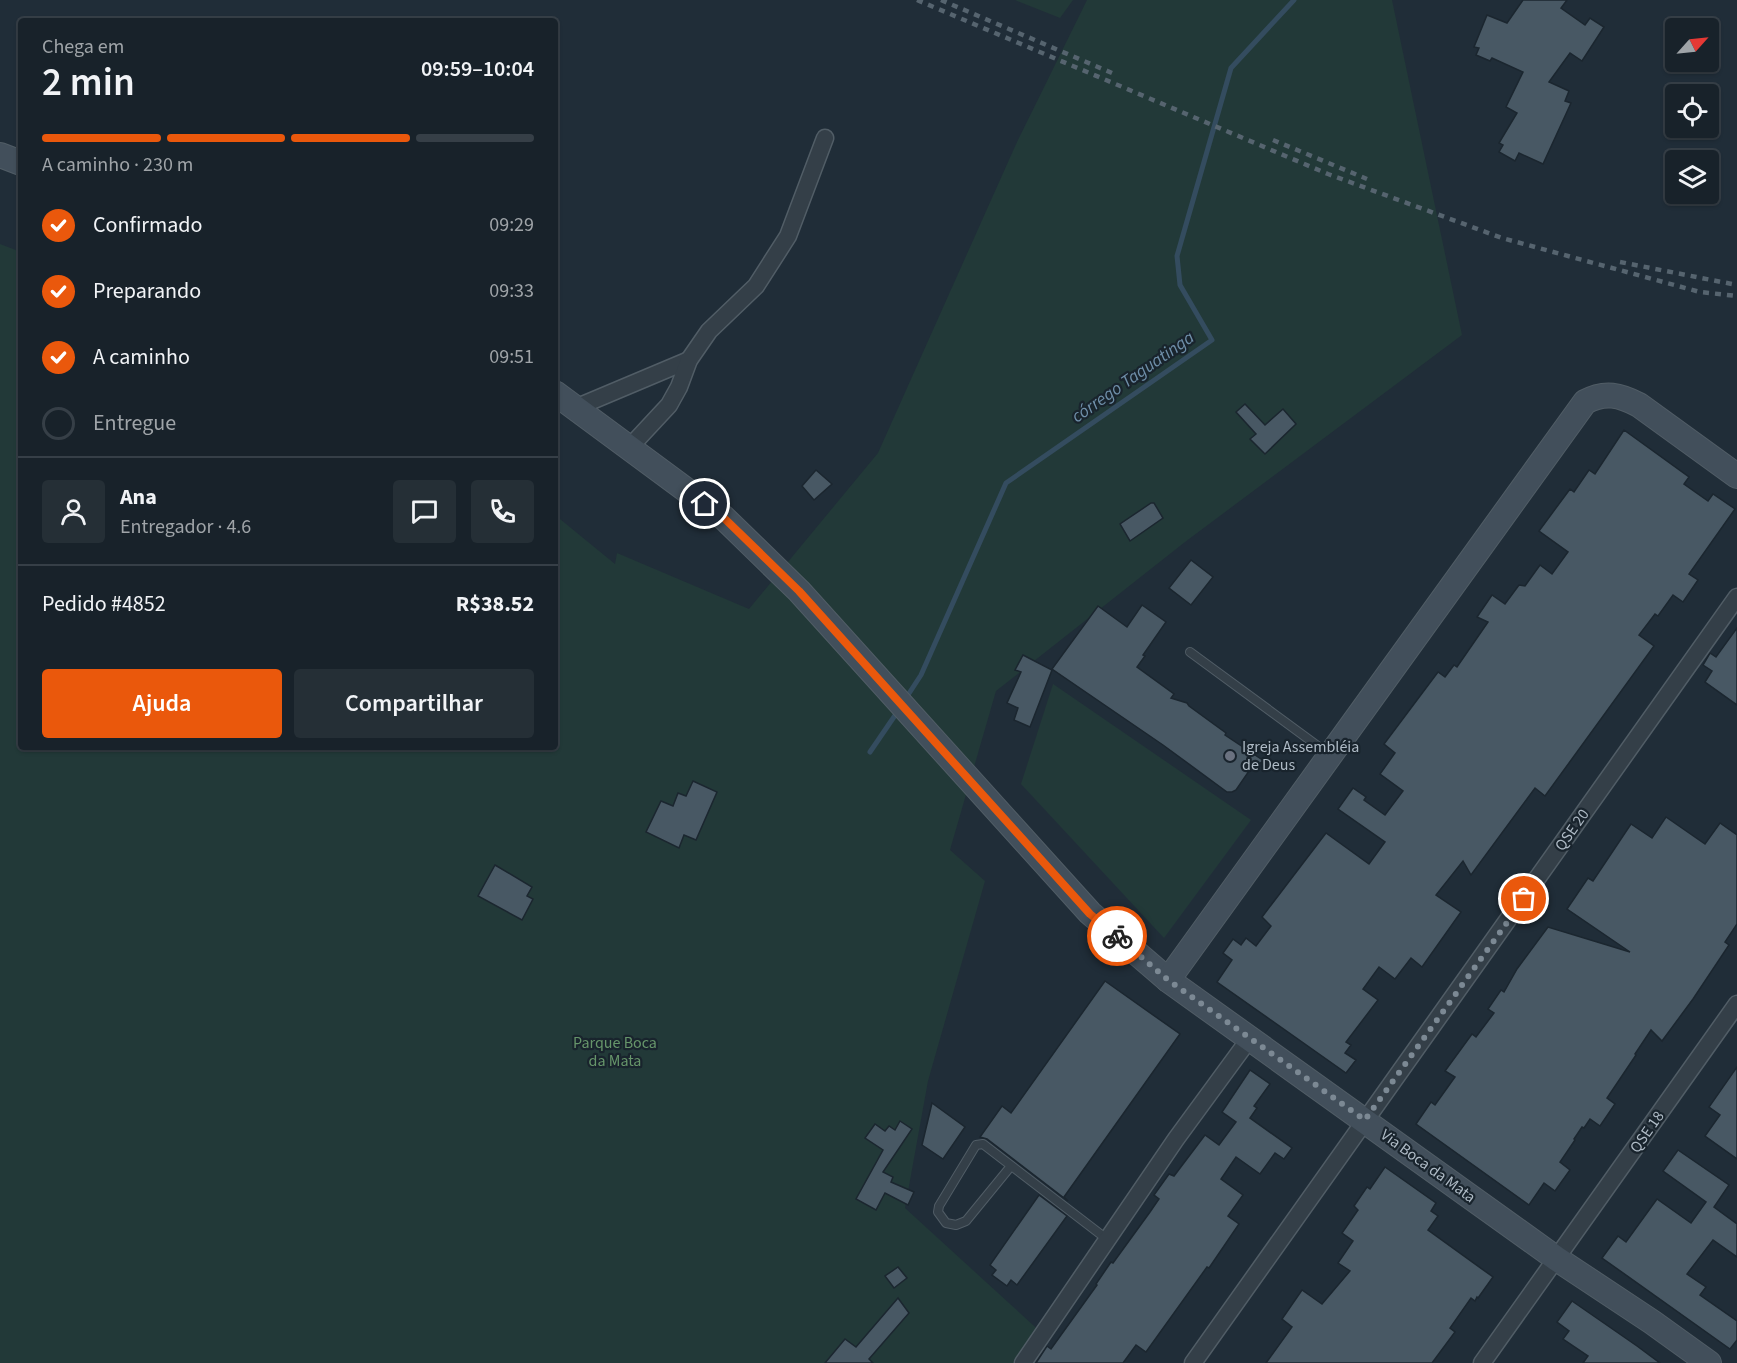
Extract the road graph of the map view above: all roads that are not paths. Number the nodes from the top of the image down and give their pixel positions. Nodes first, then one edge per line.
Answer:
1 (825, 138) dead end
2 (0, 154) edge
3 (18, 162) edge
4 (689, 360) junction
5 (558, 395) edge
6 (575, 408) junction
7 (629, 448) junction
8 (1737, 476) edge
9 (1737, 597) edge
10 (1190, 652) dead end
11 (1330, 755) junction
12 (1168, 980) junction
13 (1737, 1004) edge
14 (1250, 1038) junction
15 (1365, 1120) junction
16 (1011, 1166) junction
17 (1108, 1240) junction
18 (1557, 1259) junction
19 (1023, 1363) edge
20 (1192, 1363) edge
21 (1482, 1363) edge
22 (1709, 1363) edge

1 - 4 street
2 - 3 street
4 - 6 street
4 - 7 street
5 - 6 street, Via Boca da Mata
6 - 7 street, Via Boca da Mata
7 - 12 street, Via Boca da Mata
8 - 11 street
9 - 15 street, QSE 20
10 - 11 lane
11 - 12 street
12 - 14 street, Via Boca da Mata
13 - 18 street, QSE 18
14 - 15 street, Via Boca da Mata
14 - 17 street
15 - 18 street, Via Boca da Mata
15 - 20 street, QSE 20
16 - 16 lane
16 - 17 lane
17 - 19 street
18 - 21 street, QSE 18
18 - 22 street, Via Boca da Mata

